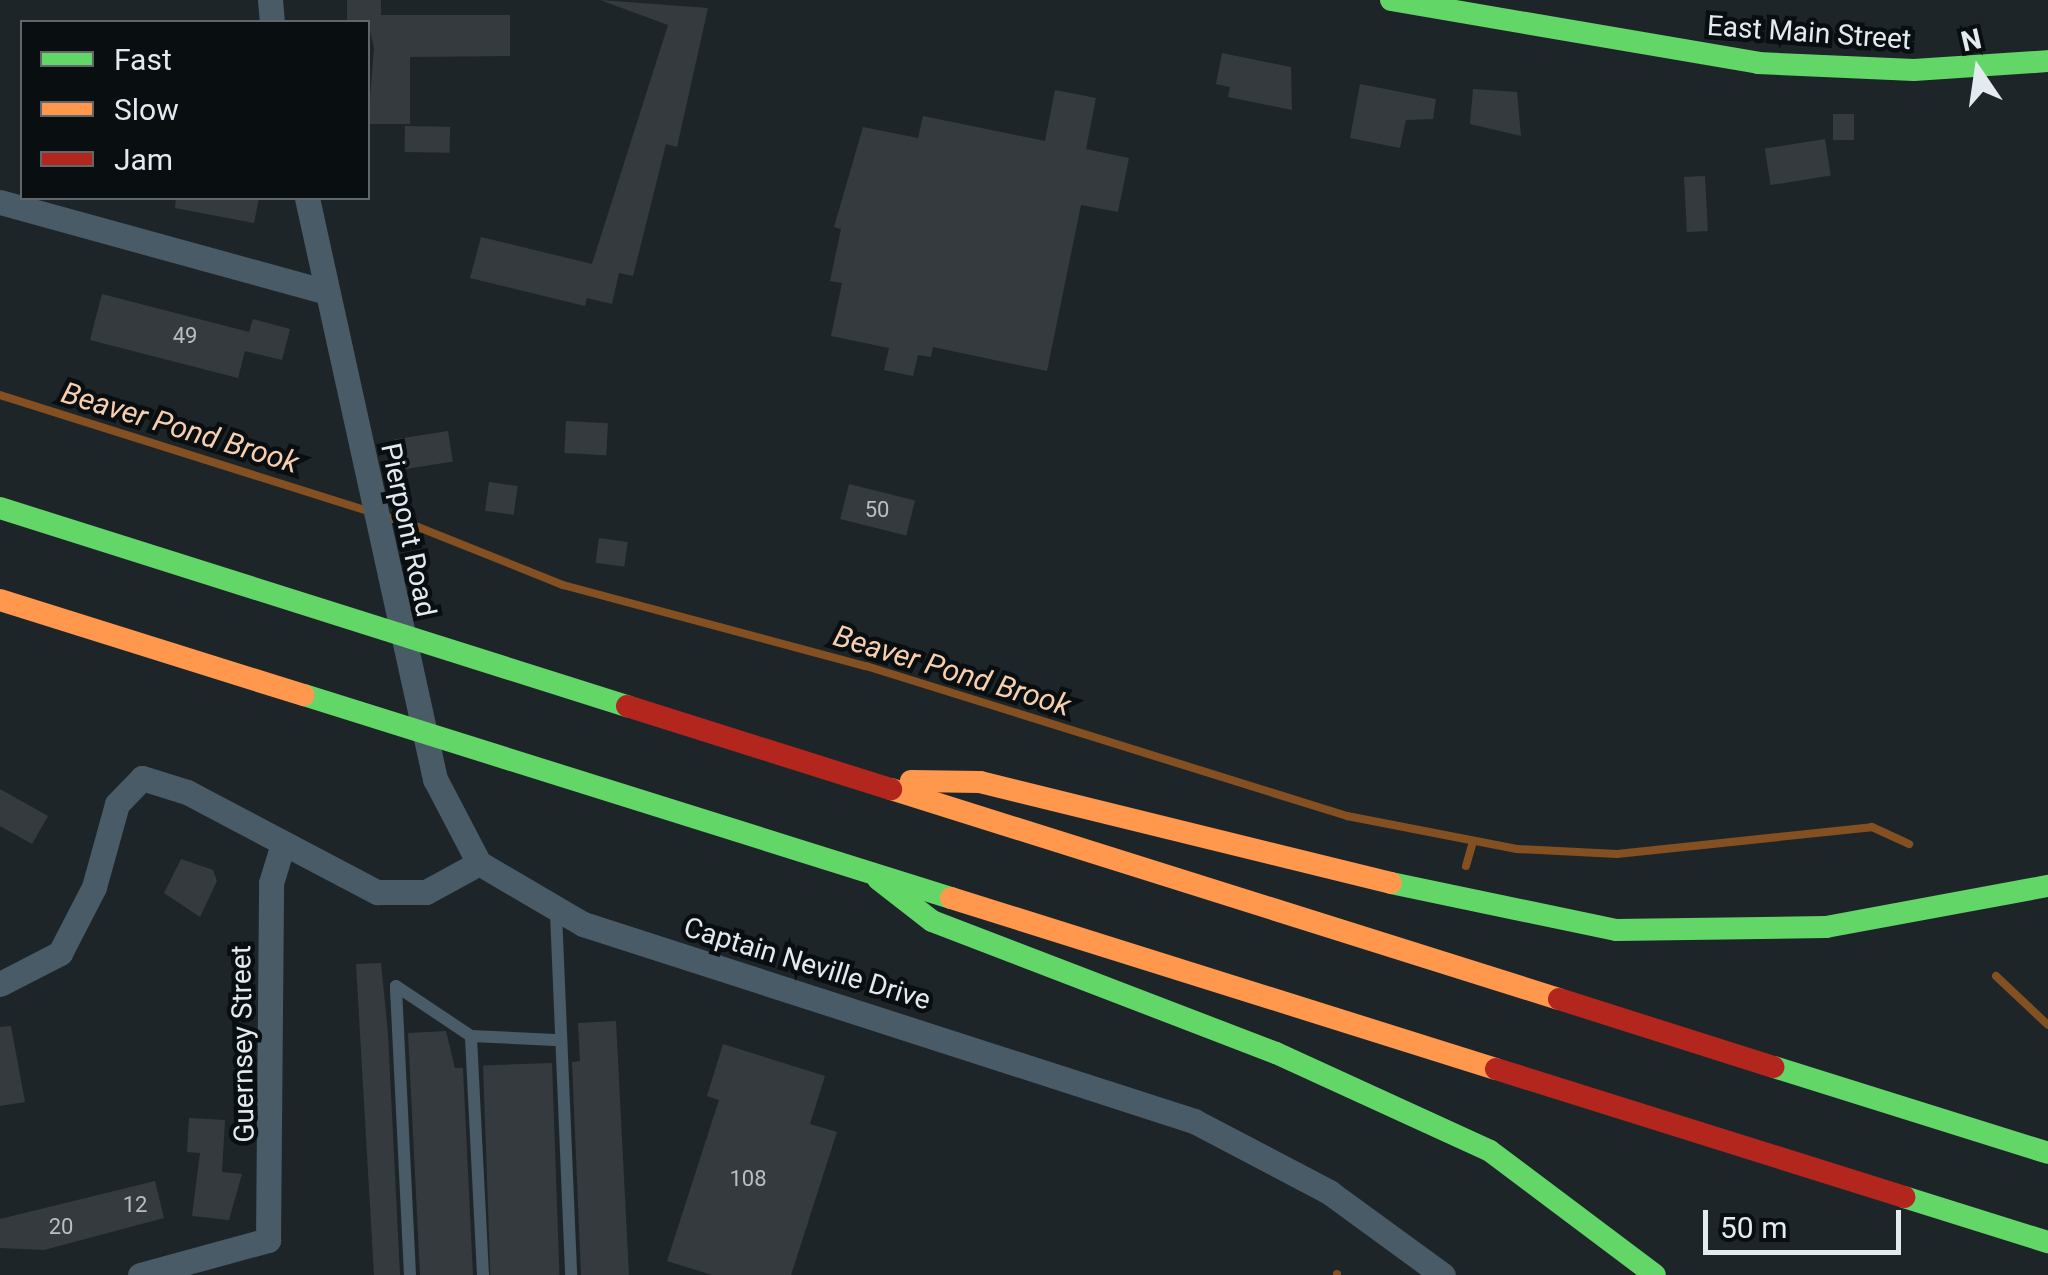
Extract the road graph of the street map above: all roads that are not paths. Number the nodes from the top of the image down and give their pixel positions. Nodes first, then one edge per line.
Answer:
1 (1390, 0) edge
2 (2048, 61) edge
3 (307, 200) edge
4 (0, 202) edge
5 (327, 292) junction
6 (0, 508) edge
7 (0, 600) edge
8 (884, 785) junction
9 (282, 848) junction
10 (479, 864) junction
11 (865, 866) junction
12 (2048, 886) edge
13 (556, 913) junction
14 (0, 984) edge
15 (471, 1036) junction
16 (556, 1040) junction
17 (2048, 1153) edge
18 (2048, 1242) edge
19 (140, 1275) edge
20 (410, 1275) edge
21 (482, 1275) edge
22 (571, 1275) edge
23 (1442, 1275) edge
24 (1655, 1275) edge

1 - 2 main road, East Main Street
3 - 5 street, Pierpont Road
4 - 5 street
5 - 10 street, Pierpont Road
6 - 8 main road
7 - 11 main road
8 - 12 main road
8 - 17 main road
9 - 10 street
9 - 14 street
9 - 19 street, Guernsey Street
10 - 13 street, Captain Neville Drive
11 - 18 main road
11 - 24 main road
13 - 16 lane
13 - 23 street, Captain Neville Drive
15 - 16 lane
15 - 20 lane
15 - 21 lane
16 - 22 lane

